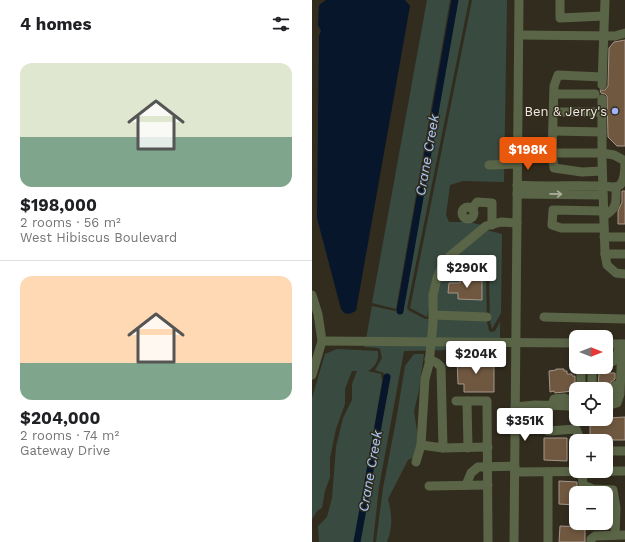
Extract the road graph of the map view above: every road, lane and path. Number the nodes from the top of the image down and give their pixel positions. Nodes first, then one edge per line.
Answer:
1 (519, 0) edge
2 (560, 0) edge
3 (605, 0) edge
4 (604, 16) junction
5 (625, 33) edge
6 (519, 35) junction
7 (603, 35) junction
8 (554, 94) junction
9 (554, 112) junction
10 (602, 112) junction
11 (553, 131) junction
12 (602, 132) junction
13 (552, 153) junction
14 (602, 153) junction
15 (517, 164) junction
16 (489, 165) dead end
17 (602, 171) junction
18 (603, 186) junction
19 (616, 187) junction
20 (517, 189) junction
21 (603, 195) junction
22 (472, 209) dead end
23 (603, 213) junction
24 (516, 223) junction
25 (492, 224) junction
26 (604, 233) junction
27 (625, 237) edge
28 (606, 254) junction
29 (625, 254) edge
30 (625, 274) edge
31 (312, 295) edge
32 (433, 315) junction
33 (487, 317) dead end
34 (544, 317) dead end
35 (625, 319) edge
36 (322, 341) junction
37 (430, 342) junction
38 (516, 343) junction
39 (569, 343) edge
40 (622, 344) edge
41 (429, 359) junction
42 (613, 361) edge
43 (620, 365) junction
44 (312, 375) edge
45 (613, 394) edge
46 (456, 401) dead end
47 (467, 401) junction
48 (613, 404) edge
49 (569, 406) edge
50 (515, 407) junction
51 (548, 431) dead end
52 (578, 434) edge
53 (421, 445) junction
54 (488, 447) junction
55 (443, 448) junction
56 (468, 448) junction
57 (613, 451) edge
58 (625, 451) edge
59 (416, 462) dead end
60 (488, 466) junction
61 (515, 469) junction
62 (569, 471) edge
63 (613, 471) edge
64 (625, 471) edge
65 (548, 472) junction
66 (582, 478) edge
67 (466, 485) junction
68 (488, 485) junction
69 (429, 486) dead end
70 (615, 535) junction
71 (625, 535) edge
72 (488, 542) edge
73 (514, 542) edge
74 (548, 542) edge
75 (591, 542) edge

1 - 6 street
2 - 4 street
3 - 4 street
4 - 7 street
5 - 7 street
6 - 7 street
6 - 15 street
7 - 8 street
8 - 9 street
8 - 10 street
9 - 10 street
9 - 11 street
10 - 12 street
11 - 12 street
11 - 13 street
12 - 14 street
13 - 14 street
13 - 17 street
14 - 17 street
14 - 19 street
15 - 16 street
15 - 20 street
17 - 18 street
18 - 19 street
18 - 20 street
18 - 21 street
19 - 23 street
20 -> 21 street
20 - 24 street
21 - 23 street
22 - 25 street
23 - 26 street
23 - 26 street
24 - 25 street
24 - 38 street
25 - 32 street
26 - 27 street
26 - 28 street
28 - 29 street
28 - 30 street
31 - 36 street
32 - 33 street
32 - 37 street
34 - 35 street
36 - 37 street
36 - 44 street
37 - 38 street
37 - 41 street
38 - 39 street
38 - 50 street
40 - 42 street
40 - 43 street
41 - 53 street
41 - 55 street
43 - 45 street
43 - 48 street
46 - 47 street
47 - 54 street
47 - 56 street
49 - 50 street
50 - 61 street
51 - 52 street
53 - 55 street
53 - 59 street
54 - 56 street
54 - 60 street
55 - 56 street
57 - 58 street
60 - 61 street
60 - 67 street
60 - 68 street
61 - 65 street
61 - 73 street
62 - 65 street
63 - 64 street
65 - 74 street
66 - 70 street
67 - 68 street
67 - 69 street
68 - 72 street
70 - 71 street
70 - 75 street

